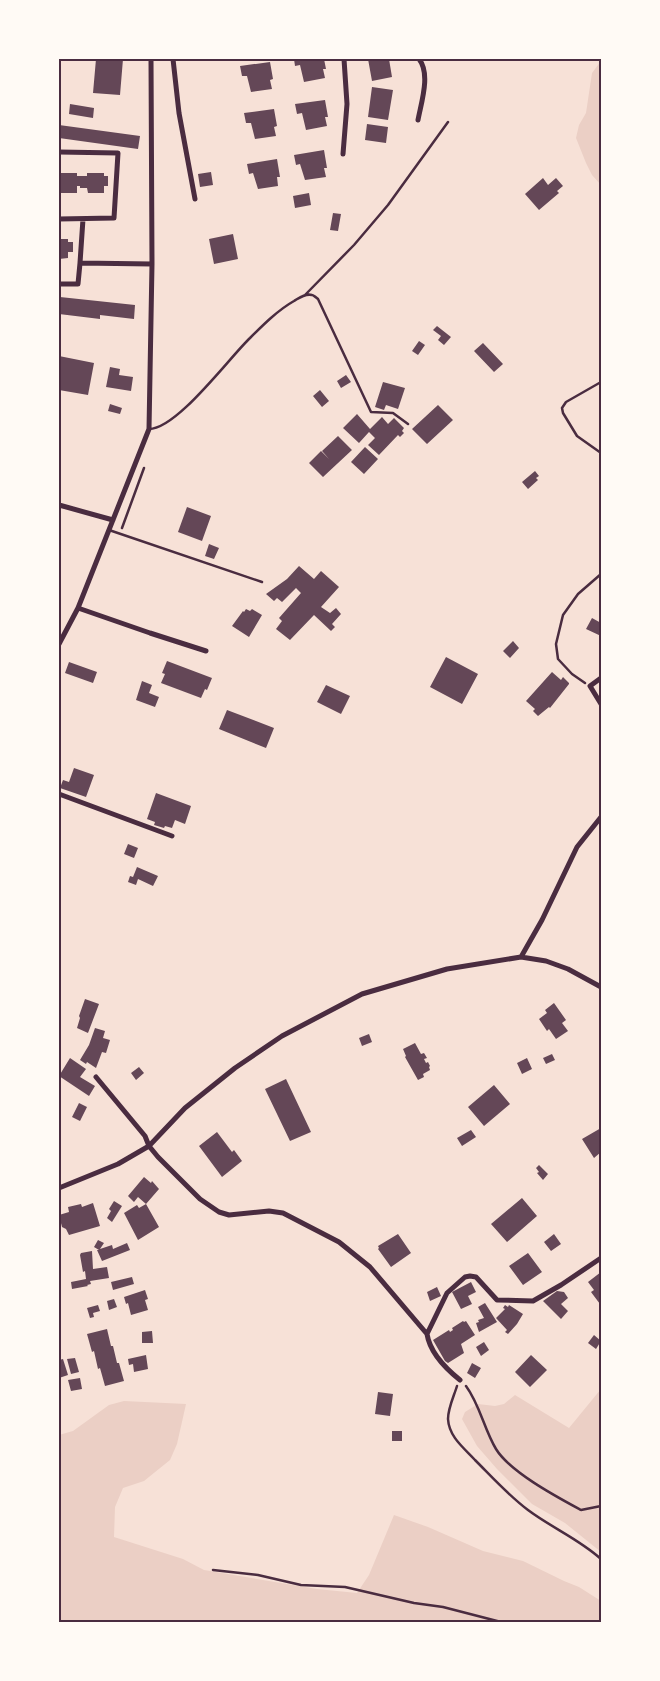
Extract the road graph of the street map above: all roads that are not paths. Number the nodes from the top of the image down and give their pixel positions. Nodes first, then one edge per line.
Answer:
1 (151, 59) edge
2 (173, 59) edge
3 (344, 59) edge
4 (419, 59) edge
5 (418, 120) dead end
6 (448, 122) dead end
7 (59, 152) edge
8 (343, 154) dead end
9 (195, 199) dead end
10 (59, 219) edge
11 (83, 219) junction
12 (80, 262) junction
13 (152, 264) junction
14 (59, 284) edge
15 (305, 295) junction
16 (408, 424) dead end
17 (149, 429) junction
18 (59, 505) edge
19 (113, 520) junction
20 (109, 530) junction
21 (262, 582) dead end
22 (78, 608) junction
23 (59, 644) edge
24 (206, 651) dead end
25 (601, 678) edge
26 (601, 704) edge
27 (59, 794) edge
28 (601, 816) edge
29 (172, 836) dead end
30 (521, 957) junction
31 (601, 987) edge
32 (96, 1077) dead end
33 (149, 1146) junction
34 (59, 1188) edge
35 (601, 1258) edge
36 (427, 1334) junction
37 (460, 1380) road end

1 - 13 street
2 - 9 street
3 - 8 street
4 - 5 street
6 - 15 lane
7 - 11 street
10 - 11 street
11 - 12 street
12 - 13 street
12 - 14 street
13 - 17 street
15 - 16 lane
15 - 17 lane
17 - 19 street
18 - 19 street
19 - 20 street
20 - 21 lane
20 - 22 street
22 - 23 street
22 - 24 street
25 - 26 street
27 - 29 street
28 - 30 street
30 - 31 street
30 - 33 street
32 - 33 street
33 - 34 street
33 - 36 street
35 - 36 street
36 - 37 street

